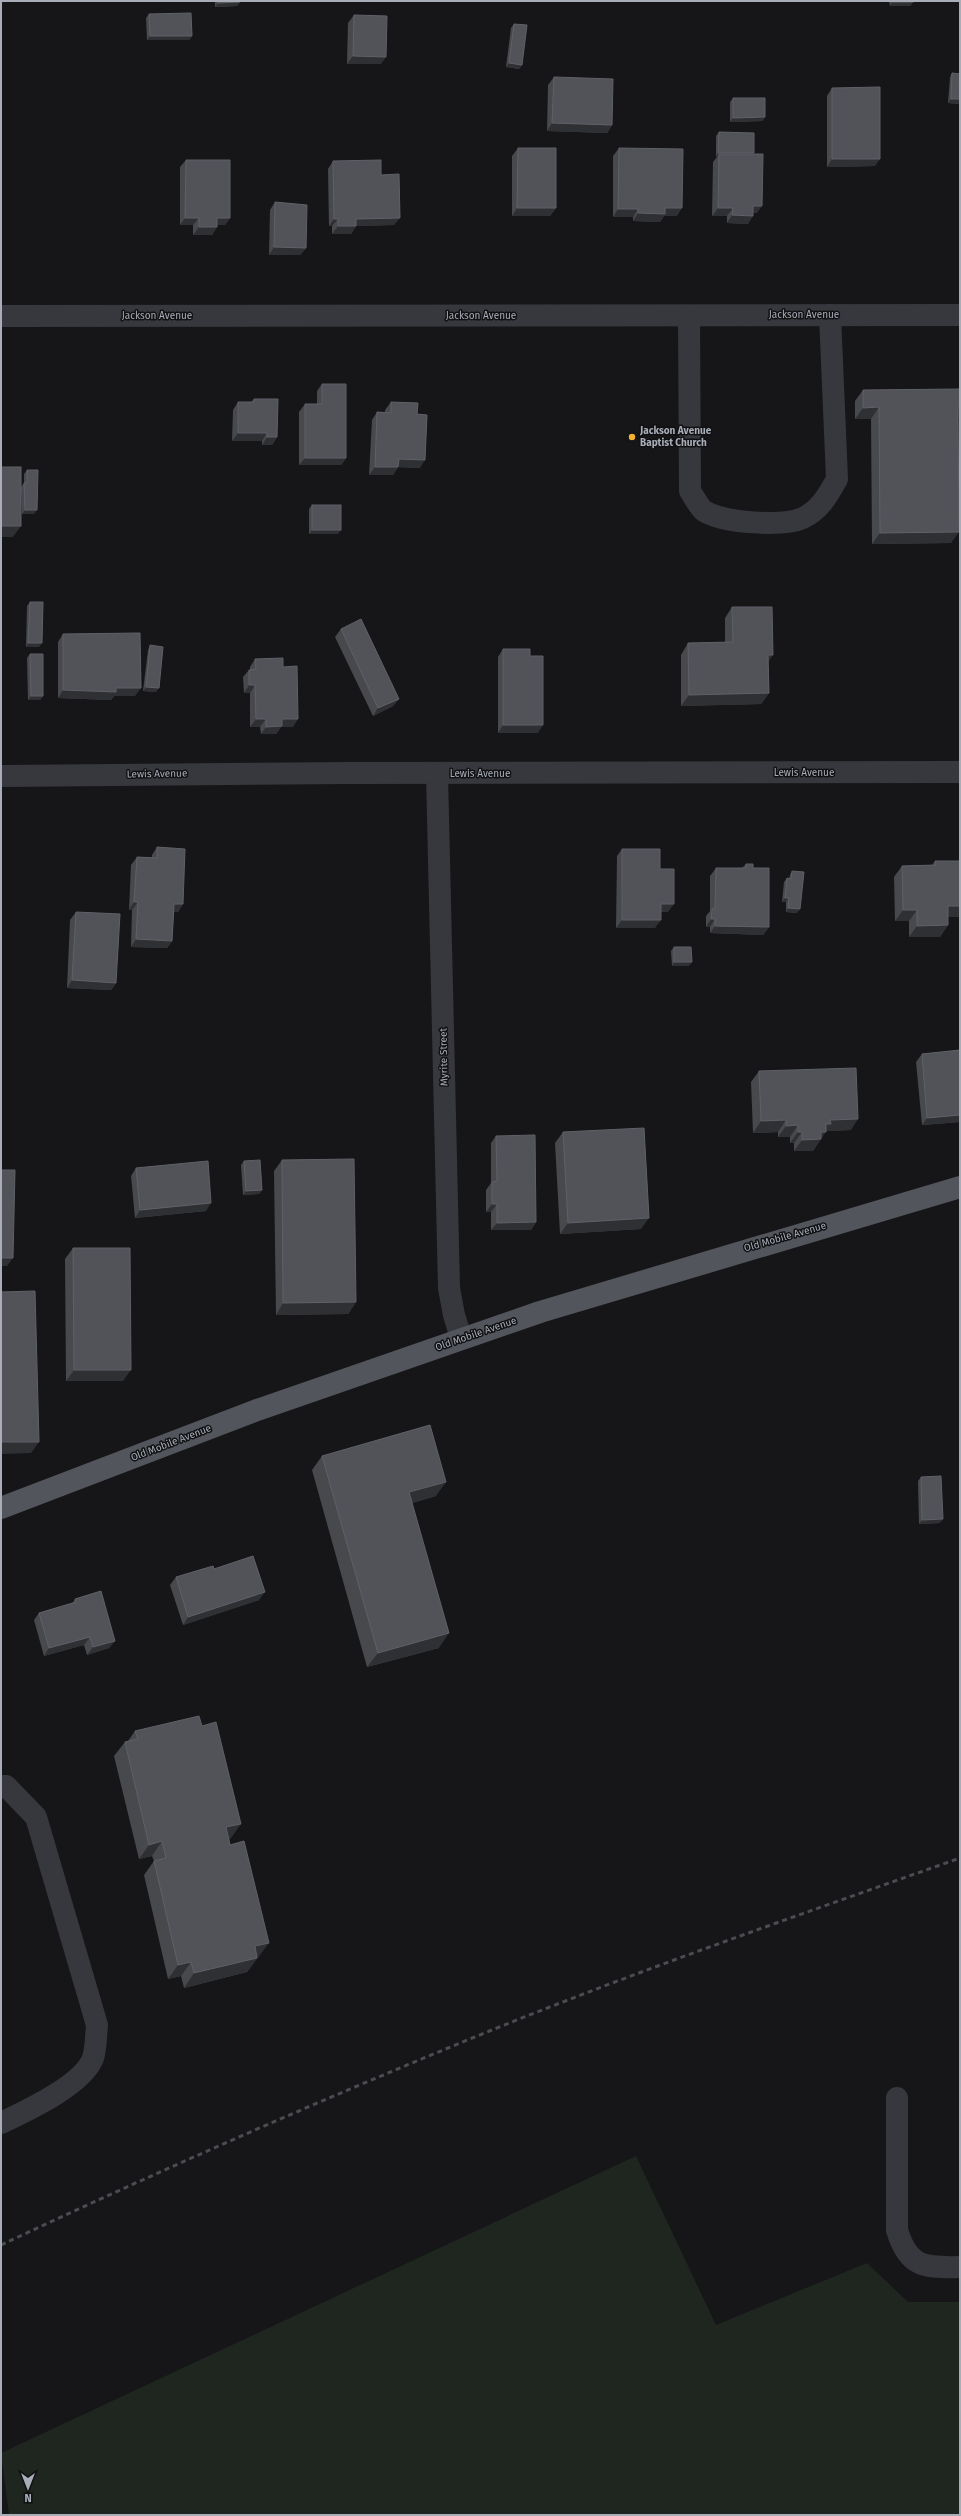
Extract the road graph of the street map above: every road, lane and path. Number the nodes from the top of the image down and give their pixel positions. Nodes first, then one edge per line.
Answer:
1 (830, 315) junction
2 (960, 315) edge
3 (1, 316) edge
4 (689, 316) junction
5 (960, 772) edge
6 (437, 774) junction
7 (1, 776) edge
8 (960, 1187) edge
9 (461, 1338) junction
10 (1, 1508) edge
11 (1, 1786) edge
12 (897, 2098) dead end
13 (1, 2123) edge
14 (960, 2267) edge

1 - 2 street, Jackson Avenue
1 - 4 street, Jackson Avenue
1 - 4 street
3 - 4 street, Jackson Avenue
5 - 6 street, Lewis Avenue
6 - 7 street, Lewis Avenue
6 - 9 street, Myrite Street
8 - 9 main road, Old Mobile Avenue
9 - 10 main road, Old Mobile Avenue
11 - 13 street
12 - 14 street

